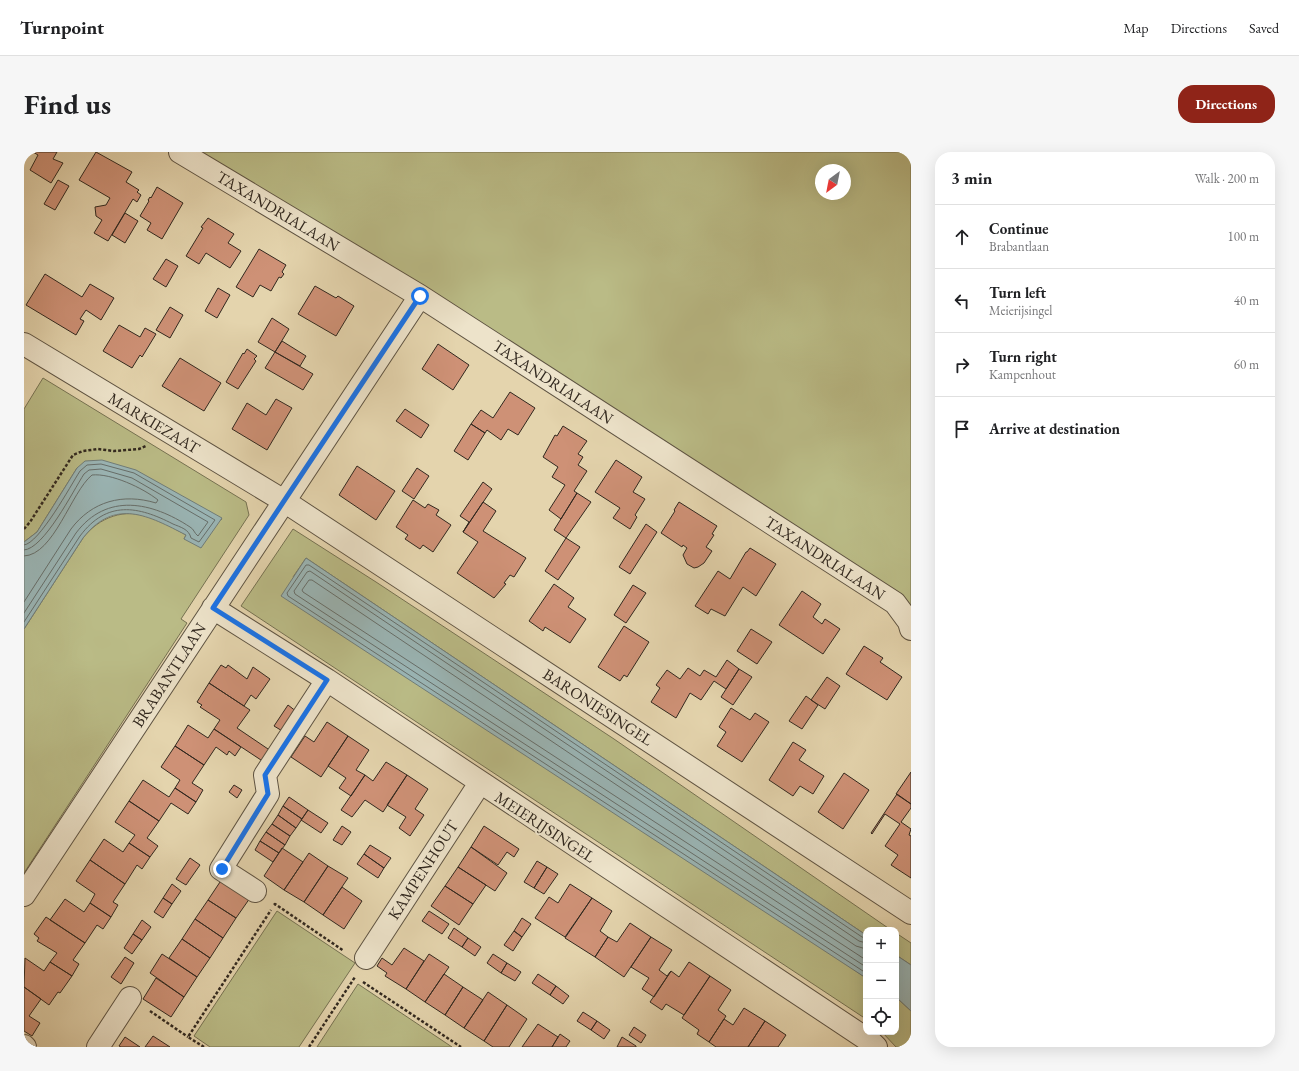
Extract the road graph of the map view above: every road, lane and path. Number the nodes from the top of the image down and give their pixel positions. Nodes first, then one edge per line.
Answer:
1 (180, 152) edge
2 (420, 296) junction
3 (24, 344) edge
4 (162, 427) junction
5 (284, 501) junction
6 (24, 529) edge
7 (213, 608) junction
8 (911, 629) edge
9 (327, 680) junction
10 (480, 783) junction
11 (255, 891) dead end
12 (24, 895) edge
13 (911, 913) edge
14 (358, 962) junction
15 (355, 977) junction
16 (130, 998) joint
17 (188, 1036) junction
18 (98, 1047) edge
19 (204, 1047) edge
20 (309, 1047) edge
21 (461, 1047) edge
22 (876, 1047) edge

1 - 2 street, TAXANDRIALAAN
2 - 5 street, BRABANTLAAN
2 - 8 street, TAXANDRIALAAN
3 - 4 street, MARKIEZAAT
4 - 5 street, MARKIEZAAT
4 - 6 path
5 - 7 street, BRABANTLAAN
5 - 13 street, BARONIESINGEL
7 - 9 street, MEIERIJSINGEL
7 - 12 street, BRABANTLAAN
9 - 10 street, MEIERIJSINGEL
9 - 11 street
10 - 14 street, KAMPENHOUT
10 - 22 street, MEIERIJSINGEL
14 - 15 path
14 - 17 path
15 - 20 path
15 - 21 path
16 - 17 path
16 - 18 street
17 - 19 path

